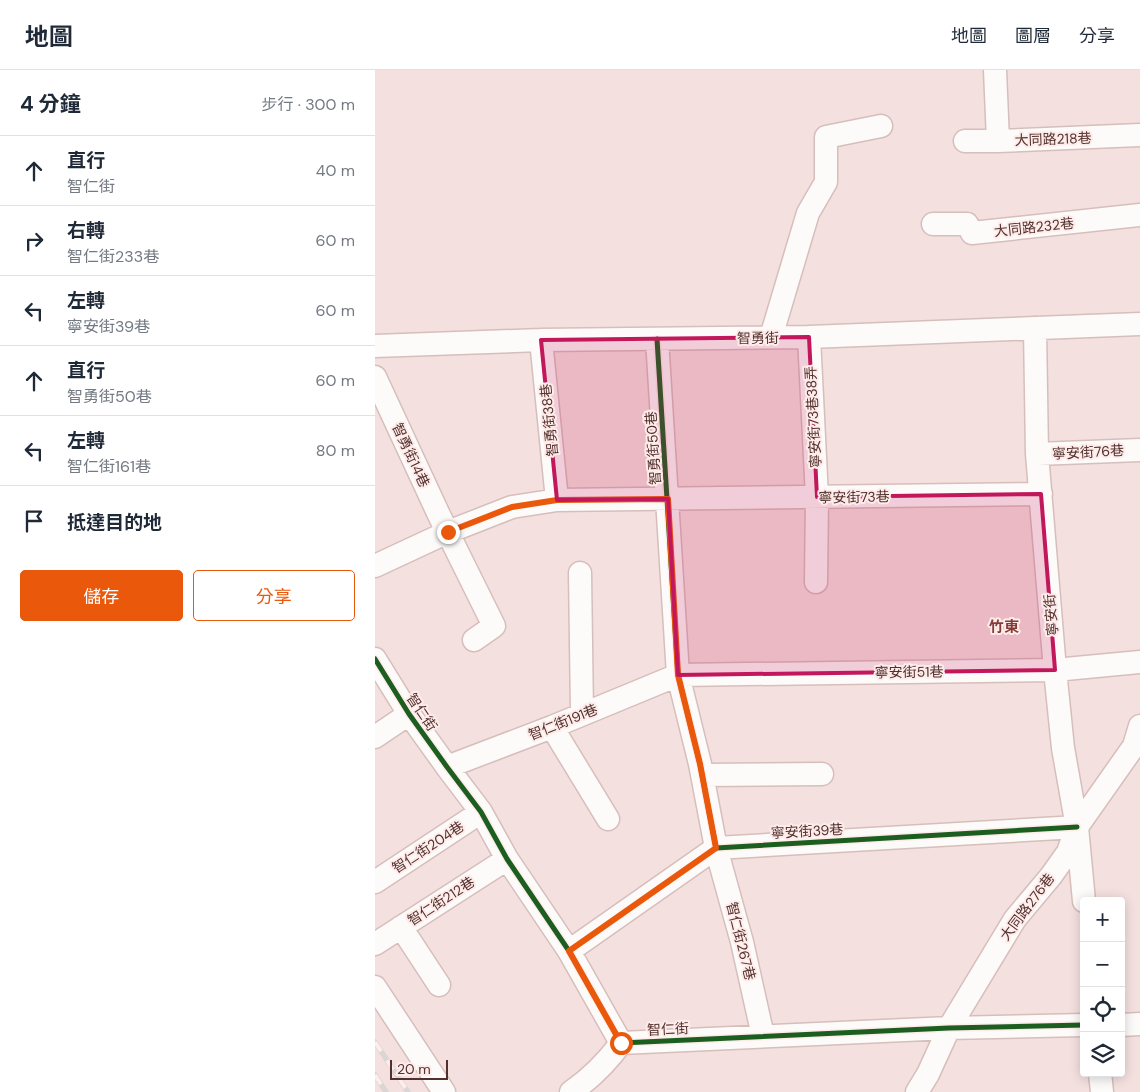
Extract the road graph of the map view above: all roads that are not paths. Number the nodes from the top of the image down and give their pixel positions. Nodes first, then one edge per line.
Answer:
1 (995, 70) edge
2 (881, 126) dead end
3 (1140, 135) edge
4 (965, 141) dead end
5 (998, 141) junction
6 (1140, 215) edge
7 (933, 224) dead end
8 (1140, 324) edge
9 (1035, 328) junction
10 (771, 337) junction
11 (809, 337) junction
12 (657, 339) junction
13 (541, 340) junction
14 (375, 346) edge
15 (375, 377) edge
16 (1140, 450) edge
17 (1037, 454) junction
18 (1041, 494) junction
19 (817, 498) junction
20 (668, 499) junction
21 (557, 500) junction
22 (448, 532) junction
23 (375, 566) edge
24 (580, 573) dead end
25 (816, 582) dead end
26 (474, 640) dead end
27 (375, 659) edge
28 (1140, 662) edge
29 (1055, 670) junction
30 (678, 675) junction
31 (409, 714) junction
32 (582, 714) junction
33 (1140, 726) edge
34 (553, 727) junction
35 (375, 737) edge
36 (447, 767) junction
37 (822, 774) dead end
38 (702, 775) junction
39 (481, 812) junction
40 (608, 819) dead end
41 (1077, 827) junction
42 (716, 848) junction
43 (507, 859) junction
44 (375, 882) edge
45 (1084, 897) edge
46 (401, 927) junction
47 (375, 944) edge
48 (569, 951) junction
49 (439, 985) dead end
50 (375, 987) edge
51 (1140, 1024) edge
52 (1125, 1025) edge
53 (1080, 1026) edge
54 (949, 1028) junction
55 (763, 1036) junction
56 (621, 1043) junction
57 (1101, 1077) edge
58 (444, 1092) edge
59 (571, 1092) edge
60 (917, 1092) edge
61 (1102, 1092) edge

1 - 5 street
2 - 10 street
3 - 5 street, 大同路218巷
4 - 5 street, 大同路218巷
6 - 7 street, 大同路232巷
8 - 9 street, 智勇街
9 - 11 street, 智勇街
9 - 17 street, 寧安街
10 - 11 street, 智勇街
10 - 12 street, 智勇街
11 - 19 street, 寧安街73巷38弄
12 - 13 street, 智勇街
12 - 20 street, 智勇街50巷
13 - 14 street, 智勇街
13 - 21 street, 智勇街38巷
15 - 22 street, 智勇街14巷
16 - 17 street, 寧安街76巷
17 - 18 street, 寧安街
18 - 19 street, 寧安街73巷
18 - 29 street, 寧安街
19 - 20 street, 寧安街73巷
19 - 25 street, 寧安街73巷38弄
20 - 21 street, 寧安街73巷
20 - 30 street, 智勇街50巷
21 - 22 street, 寧安街73巷
22 - 23 street, 寧安街73巷
22 - 26 street, 智勇街14巷
24 - 32 street
27 - 31 street, 智仁街
28 - 29 street, 寧安街51巷
29 - 30 street, 寧安街51巷
29 - 41 street, 寧安街
30 - 32 street, 智仁街191巷
30 - 38 street
31 - 35 street
31 - 36 street, 智仁街
32 - 34 street, 智仁街191巷
33 - 41 street, 大同路276巷
34 - 36 street, 智仁街191巷
34 - 40 street
36 - 39 street, 智仁街
37 - 38 street
38 - 42 street
39 - 43 street, 智仁街
39 - 44 street, 智仁街204巷
41 - 42 street, 寧安街39巷
41 - 45 street, 寧安街
41 - 54 street, 大同路276巷
42 - 48 street
42 - 55 street, 智仁街267巷
43 - 46 street, 智仁街212巷
43 - 48 street, 智仁街
46 - 47 street, 智仁街212巷
46 - 49 street
48 - 56 street, 智仁街
50 - 58 street
51 - 52 street
53 - 54 street, 智仁街
54 - 55 street, 智仁街
54 - 60 street, 大同路276巷
55 - 56 street, 智仁街
56 - 59 street
57 - 61 street

